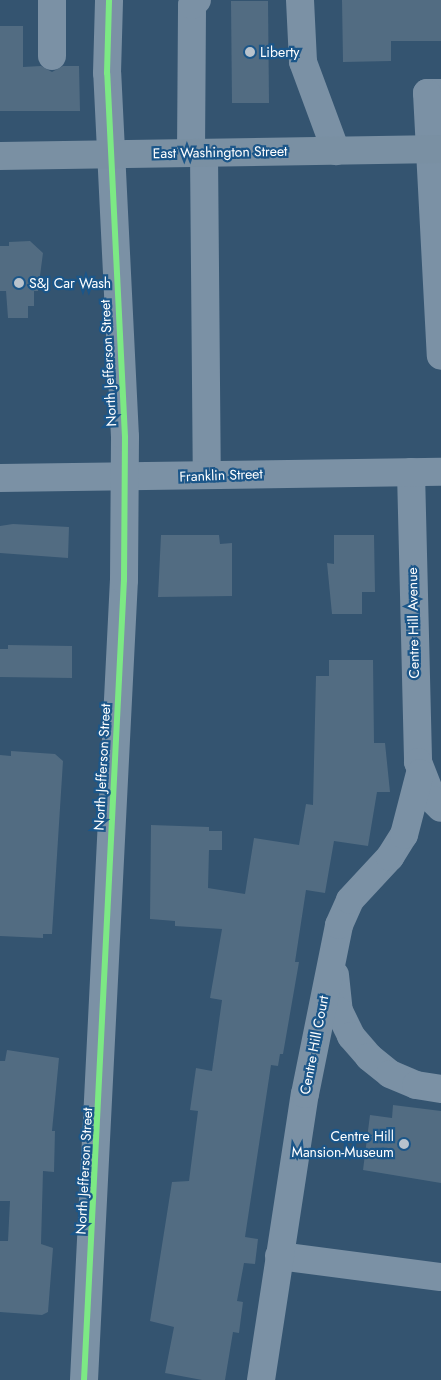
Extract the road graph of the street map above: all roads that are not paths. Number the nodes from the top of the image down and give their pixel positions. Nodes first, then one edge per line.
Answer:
1 (52, 0) edge
2 (109, 0) edge
3 (197, 0) edge
4 (300, 0) edge
5 (52, 56) dead end
6 (441, 92) edge
7 (435, 149) edge
8 (336, 150) junction
9 (197, 153) junction
10 (111, 154) junction
11 (0, 156) edge
12 (441, 356) edge
13 (411, 472) junction
14 (441, 472) edge
15 (208, 475) junction
16 (124, 477) junction
17 (0, 478) edge
18 (420, 773) junction
19 (441, 808) edge
20 (332, 951) junction
21 (441, 1089) edge
22 (279, 1256) junction
23 (441, 1277) edge
24 (84, 1380) edge
25 (261, 1380) edge

1 - 5 street
2 - 10 street, North Jefferson Street
3 - 9 street
4 - 8 street
6 - 7 street
7 - 8 main road, East Washington Street
7 - 12 street
8 - 9 main road, East Washington Street
9 - 10 main road, East Washington Street
9 - 15 street
10 - 11 main road, East Washington Street
10 - 16 street, North Jefferson Street
13 - 14 street, Franklin Street
13 - 15 street, Franklin Street
13 - 18 street, Centre Hill Avenue
15 - 16 street, Franklin Street
16 - 17 street, Franklin Street
16 - 24 street, North Jefferson Street
18 - 19 street
18 - 20 street, Centre Hill Court
20 - 21 street
20 - 22 street, Centre Hill Court
22 - 23 street
22 - 25 street, Centre Hill Court

